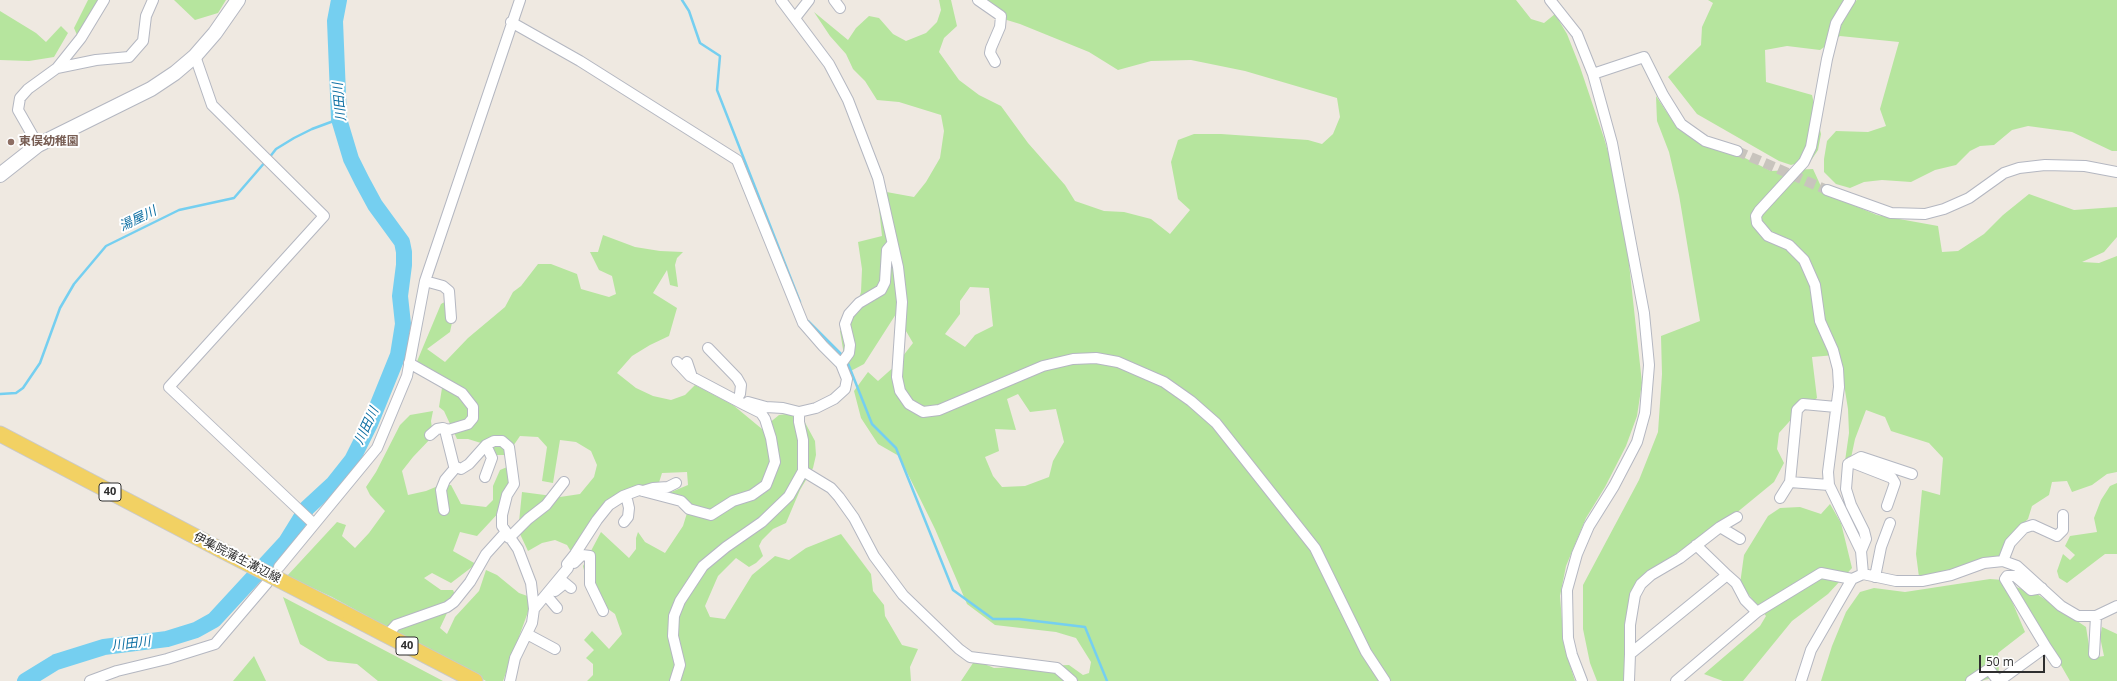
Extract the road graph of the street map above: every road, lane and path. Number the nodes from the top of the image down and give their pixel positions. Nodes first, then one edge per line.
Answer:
1 (104, 0) edge
2 (152, 0) edge
3 (238, 0) edge
4 (520, 0) edge
5 (781, 0) edge
6 (809, 0) edge
7 (978, 0) edge
8 (1550, 0) edge
9 (1850, 0) edge
10 (795, 18) junction
11 (511, 22) junction
12 (195, 56) junction
13 (995, 62) dead end
14 (57, 68) junction
15 (1593, 74) junction
16 (38, 145) junction
17 (1737, 151) tunnel mouth
18 (2117, 172) edge
19 (0, 175) edge
20 (1827, 190) tunnel mouth
21 (892, 244) junction
22 (424, 281) junction
23 (451, 318) dead end
24 (708, 348) dead end
25 (677, 362) dead end
26 (687, 362) dead end
27 (409, 363) junction
28 (841, 364) junction
29 (692, 377) junction
30 (732, 381) dead end
31 (740, 394) junction
32 (747, 403) junction
33 (1836, 407) junction
34 (799, 412) junction
35 (448, 430) junction
36 (0, 434) edge
37 (430, 436) dead end
38 (486, 445) junction
39 (1851, 462) junction
40 (456, 467) junction
41 (803, 470) junction
42 (1912, 474) dead end
43 (485, 477) dead end
44 (564, 482) dead end
45 (1790, 482) junction
46 (676, 483) dead end
47 (1830, 485) junction
48 (643, 492) junction
49 (626, 495) junction
50 (1780, 498) dead end
51 (1887, 506) dead end
52 (444, 510) dead end
53 (2063, 515) dead end
54 (1737, 517) dead end
55 (624, 522) dead end
56 (1890, 523) dead end
57 (314, 524) junction
58 (1720, 527) junction
59 (507, 535) junction
60 (1740, 539) dead end
61 (1696, 545) junction
62 (1861, 551) junction
63 (568, 552) dead end
64 (2003, 561) junction
65 (568, 566) junction
66 (279, 567) dead end
67 (1863, 574) junction
68 (1727, 575) junction
69 (1875, 577) junction
70 (1852, 579) junction
71 (267, 583) dead end
72 (571, 588) dead end
73 (2042, 588) junction
74 (547, 596) junction
75 (2117, 606) edge
76 (557, 608) dead end
77 (534, 609) junction
78 (603, 610) dead end
79 (1757, 612) junction
80 (2096, 616) junction
81 (527, 634) junction
82 (387, 635) junction
83 (2046, 647) junction
84 (555, 649) dead end
85 (1630, 654) junction
86 (2094, 654) dead end
87 (2056, 662) dead end
88 (90, 681) edge
89 (475, 681) edge
90 (510, 681) edge
91 (675, 681) edge
92 (1072, 681) edge
93 (1385, 681) edge
94 (1582, 681) edge
95 (1630, 681) edge
96 (1676, 681) edge
97 (1801, 681) edge
98 (1971, 681) edge
99 (1998, 681) edge

1 - 14 street
2 - 14 street
3 - 12 main road
4 - 11 street
5 - 10 street
6 - 10 street
7 - 13 street
8 - 15 street
9 - 33 street
10 - 21 street
11 - 22 street
11 - 28 street
12 - 16 main road
12 - 57 street
14 - 16 street
15 - 17 street
15 - 94 street
16 - 19 main road
18 - 20 street
21 - 28 street
21 - 93 street
22 - 23 street
22 - 27 street
24 - 31 street
25 - 29 street
26 - 29 street
27 - 35 street
27 - 57 street
28 - 34 street
29 - 32 street
30 - 31 street
31 - 32 street
32 - 34 street
32 - 48 street
33 - 45 street
33 - 47 street
34 - 41 street
35 - 37 street
35 - 40 street
36 - 82 main road, 伊集院蒲生溝辺線 / 40, bridge
38 - 40 street
38 - 43 street
38 - 59 street
39 - 42 street
39 - 51 street
39 - 62 street
40 - 52 street
41 - 91 street
41 - 92 street
44 - 59 street
45 - 47 street
45 - 50 street
46 - 48 street
47 - 62 street
48 - 49 street
49 - 55 street
49 - 65 street
53 - 64 street
54 - 58 street
56 - 69 street
57 - 66 street
58 - 60 street
58 - 61 street
59 - 77 street
59 - 82 street
61 - 68 street
61 - 85 street
62 - 67 street
63 - 65 street
64 - 69 street
64 - 73 street
65 - 74 street
65 - 78 street
67 - 69 street
67 - 70 street
68 - 79 street
68 - 85 street
70 - 79 street
70 - 97 street
71 - 88 street
72 - 74 street
73 - 80 street
73 - 83 street
74 - 76 street
74 - 77 street
75 - 80 street
77 - 81 street
79 - 96 street
80 - 86 street
81 - 84 street
81 - 90 street
82 - 89 main road, 伊集院蒲生溝辺線 / 40
83 - 87 street
83 - 99 street
85 - 95 street
98 - 99 street

